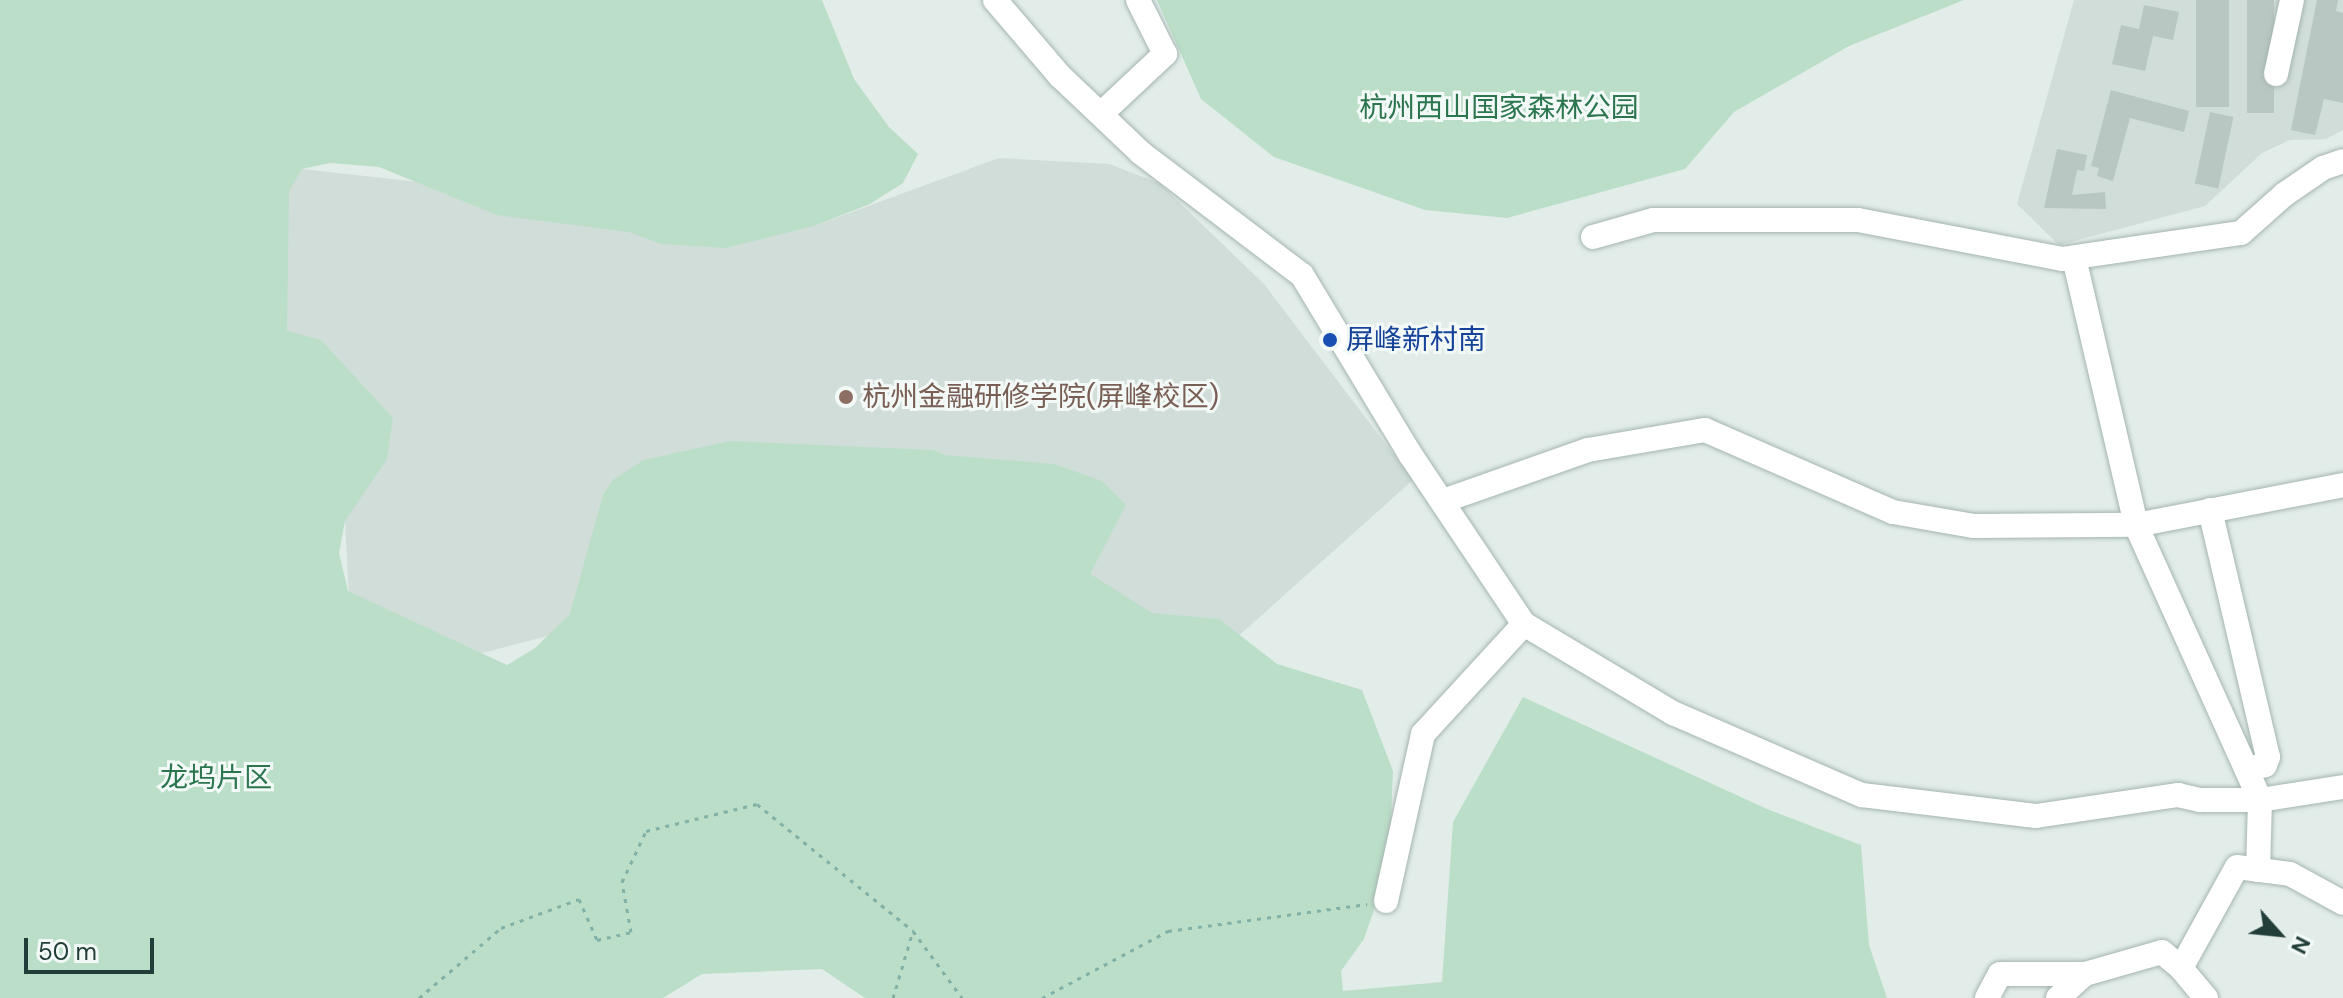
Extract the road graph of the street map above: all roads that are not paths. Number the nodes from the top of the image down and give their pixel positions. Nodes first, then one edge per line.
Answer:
1 (995, 0) edge
2 (1138, 0) edge
3 (2292, 0) edge
4 (2276, 74) dead end
5 (1101, 114) junction
6 (2343, 161) edge
7 (1593, 237) dead end
8 (2074, 258) junction
9 (2343, 485) edge
10 (1443, 501) junction
11 (2210, 510) junction
12 (2136, 525) junction
13 (1524, 624) junction
14 (2246, 769) junction
15 (2343, 787) edge
16 (2260, 800) junction
17 (2258, 870) junction
18 (1386, 901) road end
19 (2343, 903) edge
20 (2181, 968) junction
21 (2085, 974) junction
22 (1987, 998) edge
23 (2058, 998) edge
24 (2206, 998) edge

1 - 5 street
2 - 5 street
3 - 4 street
5 - 10 street
6 - 8 street
7 - 8 street
8 - 12 street
9 - 11 street
10 - 12 street
10 - 13 street
11 - 12 street
11 - 14 street
12 - 14 street
13 - 16 street
13 - 18 street
14 - 16 street
15 - 16 street
16 - 17 street
17 - 19 street
17 - 20 street
20 - 21 street
20 - 24 street
21 - 22 street
21 - 23 street

